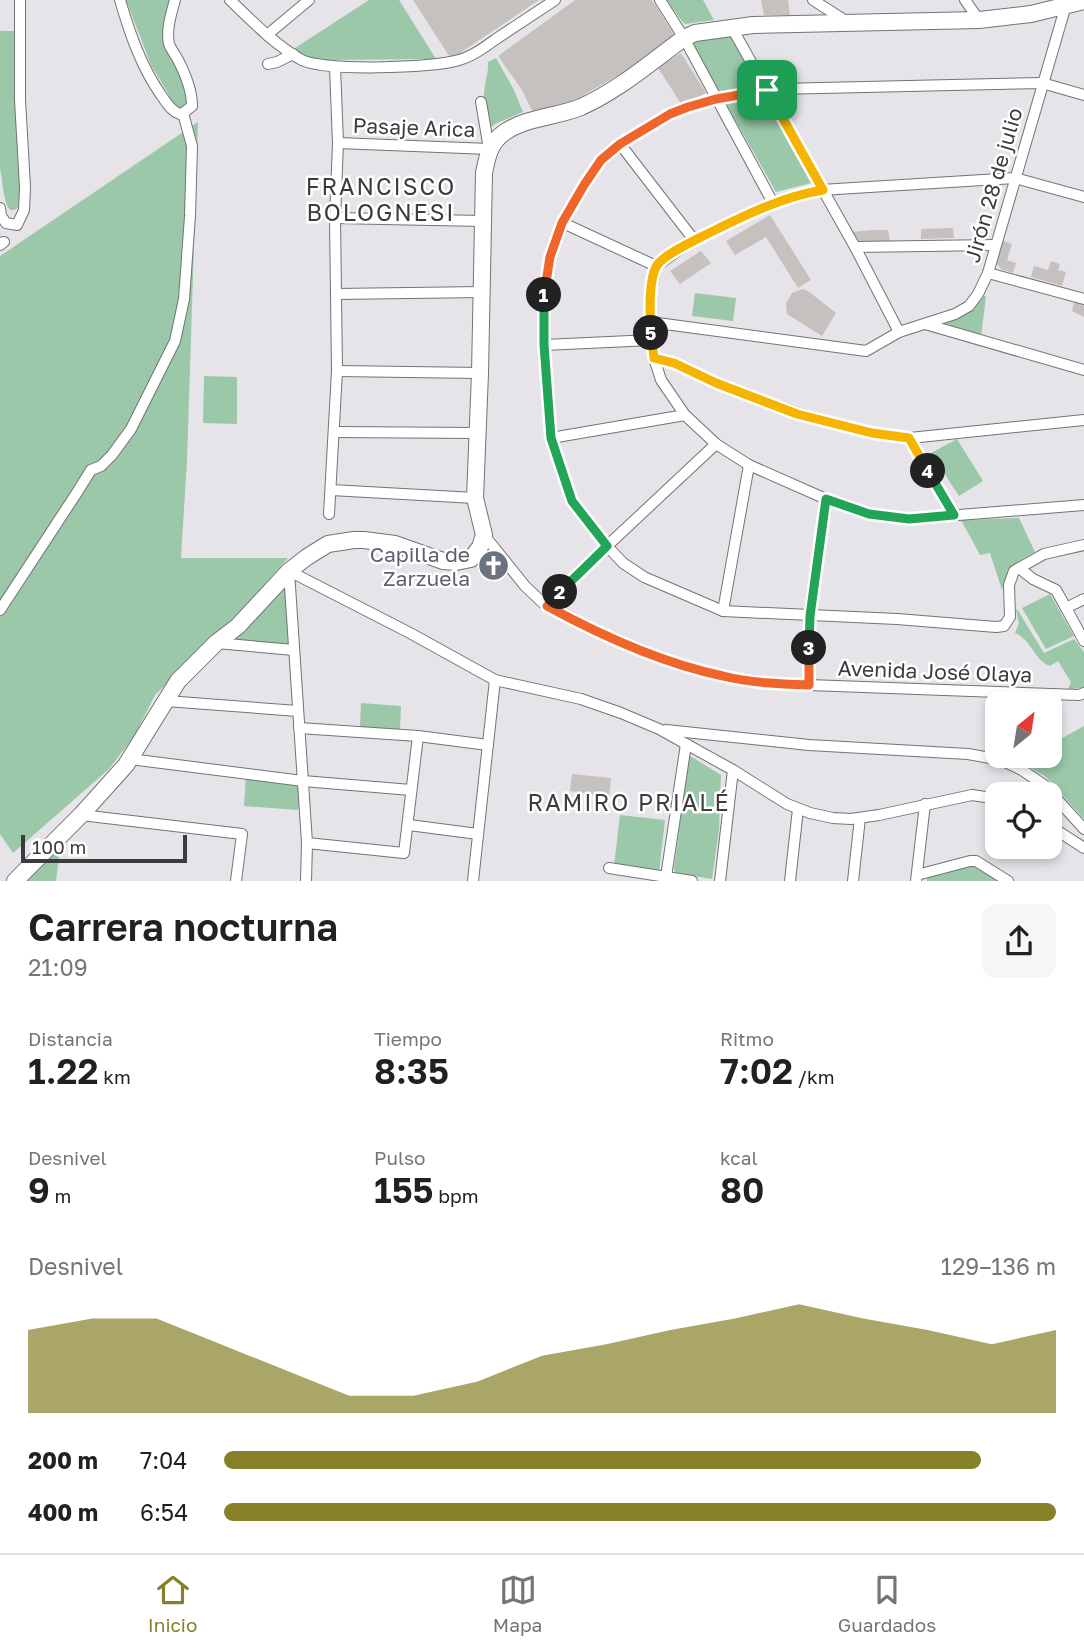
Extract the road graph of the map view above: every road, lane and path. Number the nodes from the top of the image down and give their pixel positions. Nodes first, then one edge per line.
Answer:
1 (20, 0) edge
2 (120, 0) edge
3 (175, 0) edge
4 (230, 0) edge
5 (309, 0) edge
6 (555, 0) edge
7 (660, 0) edge
8 (813, 0) edge
9 (965, 0) edge
10 (1084, 1) edge
11 (1065, 3) edge
12 (979, 20) junction
13 (849, 23) junction
14 (732, 28) junction
15 (267, 35) junction
16 (684, 38) junction
17 (293, 54) junction
18 (268, 64) dead end
19 (335, 66) junction
20 (1042, 83) junction
21 (767, 90) junction
22 (1084, 95) edge
23 (716, 99) junction
24 (481, 102) dead end
25 (183, 113) junction
26 (338, 143) junction
27 (620, 144) junction
28 (489, 149) junction
29 (1015, 178) junction
30 (823, 190) junction
31 (1084, 197) edge
32 (773, 203) junction
33 (0, 208) edge
34 (335, 218) junction
35 (482, 221) junction
36 (562, 223) junction
37 (695, 240) junction
38 (995, 245) junction
39 (855, 247) junction
40 (656, 266) junction
41 (988, 273) junction
42 (482, 292) junction
43 (336, 293) junction
44 (1084, 299) edge
45 (650, 322) junction
46 (923, 323) junction
47 (899, 332) junction
48 (652, 340) junction
49 (544, 345) junction
50 (654, 358) junction
51 (1084, 370) edge
52 (337, 371) junction
53 (480, 373) junction
54 (685, 415) junction
55 (1084, 420) edge
56 (334, 432) junction
57 (477, 433) junction
58 (551, 438) junction
59 (909, 438) junction
60 (716, 444) junction
61 (749, 465) junction
62 (331, 490) junction
63 (475, 498) junction
64 (826, 499) junction
65 (1084, 505) edge
66 (329, 514) dead end
67 (954, 515) junction
68 (484, 535) junction
69 (1084, 545) edge
70 (607, 546) junction
71 (1019, 568) junction
72 (289, 571) junction
73 (1084, 599) edge
74 (547, 606) junction
75 (1066, 608) junction
76 (0, 610) edge
77 (723, 611) junction
78 (810, 616) junction
79 (1084, 641) edge
80 (216, 643) junction
81 (294, 650) junction
82 (495, 680) junction
83 (809, 685) junction
84 (1084, 693) edge
85 (166, 701) junction
86 (298, 711) junction
87 (299, 728) junction
88 (659, 729) junction
89 (418, 736) junction
90 (686, 744) junction
91 (488, 746) junction
92 (130, 759) junction
93 (733, 770) junction
94 (303, 781) junction
95 (411, 790) junction
96 (985, 798) edge
97 (925, 804) junction
98 (798, 809) junction
99 (81, 815) junction
100 (860, 818) junction
101 (409, 825) junction
102 (1084, 828) edge
103 (1062, 833) edge
104 (478, 834) junction
105 (307, 843) junction
106 (1084, 848) edge
107 (609, 869) dead end
108 (666, 877) junction
109 (917, 878) edge
110 (15, 881) edge
111 (236, 881) edge
112 (306, 881) edge
113 (473, 881) edge
114 (692, 881) edge
115 (720, 881) edge
116 (790, 881) edge
117 (853, 881) edge
118 (1008, 881) edge

1 - 33 street
2 - 25 street
3 - 25 street
4 - 15 street
5 - 15 street
6 - 19 street
7 - 16 street
8 - 13 street
9 - 12 street
10 - 11 street
11 - 12 street
11 - 20 street, Jirón 28 de julio
12 - 13 street
13 - 14 street
14 - 16 street
14 - 21 street
15 - 17 street
16 - 23 street
16 - 28 street
17 - 18 street
17 - 19 street
19 - 26 street
20 - 21 street
20 - 22 street
20 - 29 street, Jirón 28 de julio
21 - 23 street
21 - 30 street
23 - 27 street
23 - 32 street
24 - 28 street
25 - 76 street
26 - 28 street, Pasaje Arica
26 - 34 street
27 - 36 street
27 - 37 street
28 - 35 street
29 - 30 street
29 - 31 street
29 - 38 street, Jirón 28 de julio
30 - 32 street
30 - 39 street
32 - 37 street
34 - 35 street
34 - 43 street
35 - 42 street
36 - 40 street
36 - 49 street
37 - 40 street
38 - 39 street
38 - 41 street, Jirón 28 de julio
39 - 47 street
40 - 45 street
41 - 44 street
41 - 46 street, Jirón 28 de julio
42 - 43 street
42 - 53 street
43 - 52 street
45 - 47 street, Jirón 28 de julio
45 - 48 street
46 - 47 street, Jirón 28 de julio
46 - 51 street
48 - 49 street
48 - 50 street
49 - 58 street
50 - 54 street
50 - 59 street
52 - 53 street
52 - 56 street
53 - 57 street
54 - 58 street
54 - 60 street
55 - 59 street
56 - 57 street
56 - 62 street
57 - 63 street
58 - 70 street
59 - 67 street
60 - 61 street
60 - 70 street
61 - 64 street
61 - 77 street
62 - 63 street
62 - 66 street
63 - 68 street
64 - 67 street
64 - 78 street
65 - 67 street
68 - 72 street
68 - 74 street, Avenida José Olaya
69 - 71 street
70 - 74 street
70 - 77 street
71 - 75 street
71 - 78 street
72 - 80 street
72 - 81 street
72 - 82 street
73 - 75 street
74 - 83 street, Avenida José Olaya
75 - 79 street
77 - 78 street
78 - 83 street
80 - 81 street
80 - 85 street
81 - 86 street
82 - 88 street
82 - 91 street
83 - 84 street, Avenida José Olaya
85 - 86 street
85 - 92 street
86 - 87 street
87 - 89 street
87 - 94 street
88 - 90 street
88 - 102 street
89 - 91 street
89 - 95 street
90 - 93 street
90 - 108 street
91 - 104 street
92 - 94 street
92 - 99 street
93 - 98 street
93 - 115 street
94 - 95 street
94 - 105 street
95 - 101 street
96 - 97 street
97 - 100 street
97 - 109 street
98 - 100 street
98 - 116 street
99 - 110 street
99 - 111 street
100 - 117 street
101 - 104 street
101 - 105 street
103 - 106 street
104 - 113 street
105 - 112 street
107 - 108 street
108 - 114 street
109 - 118 street

